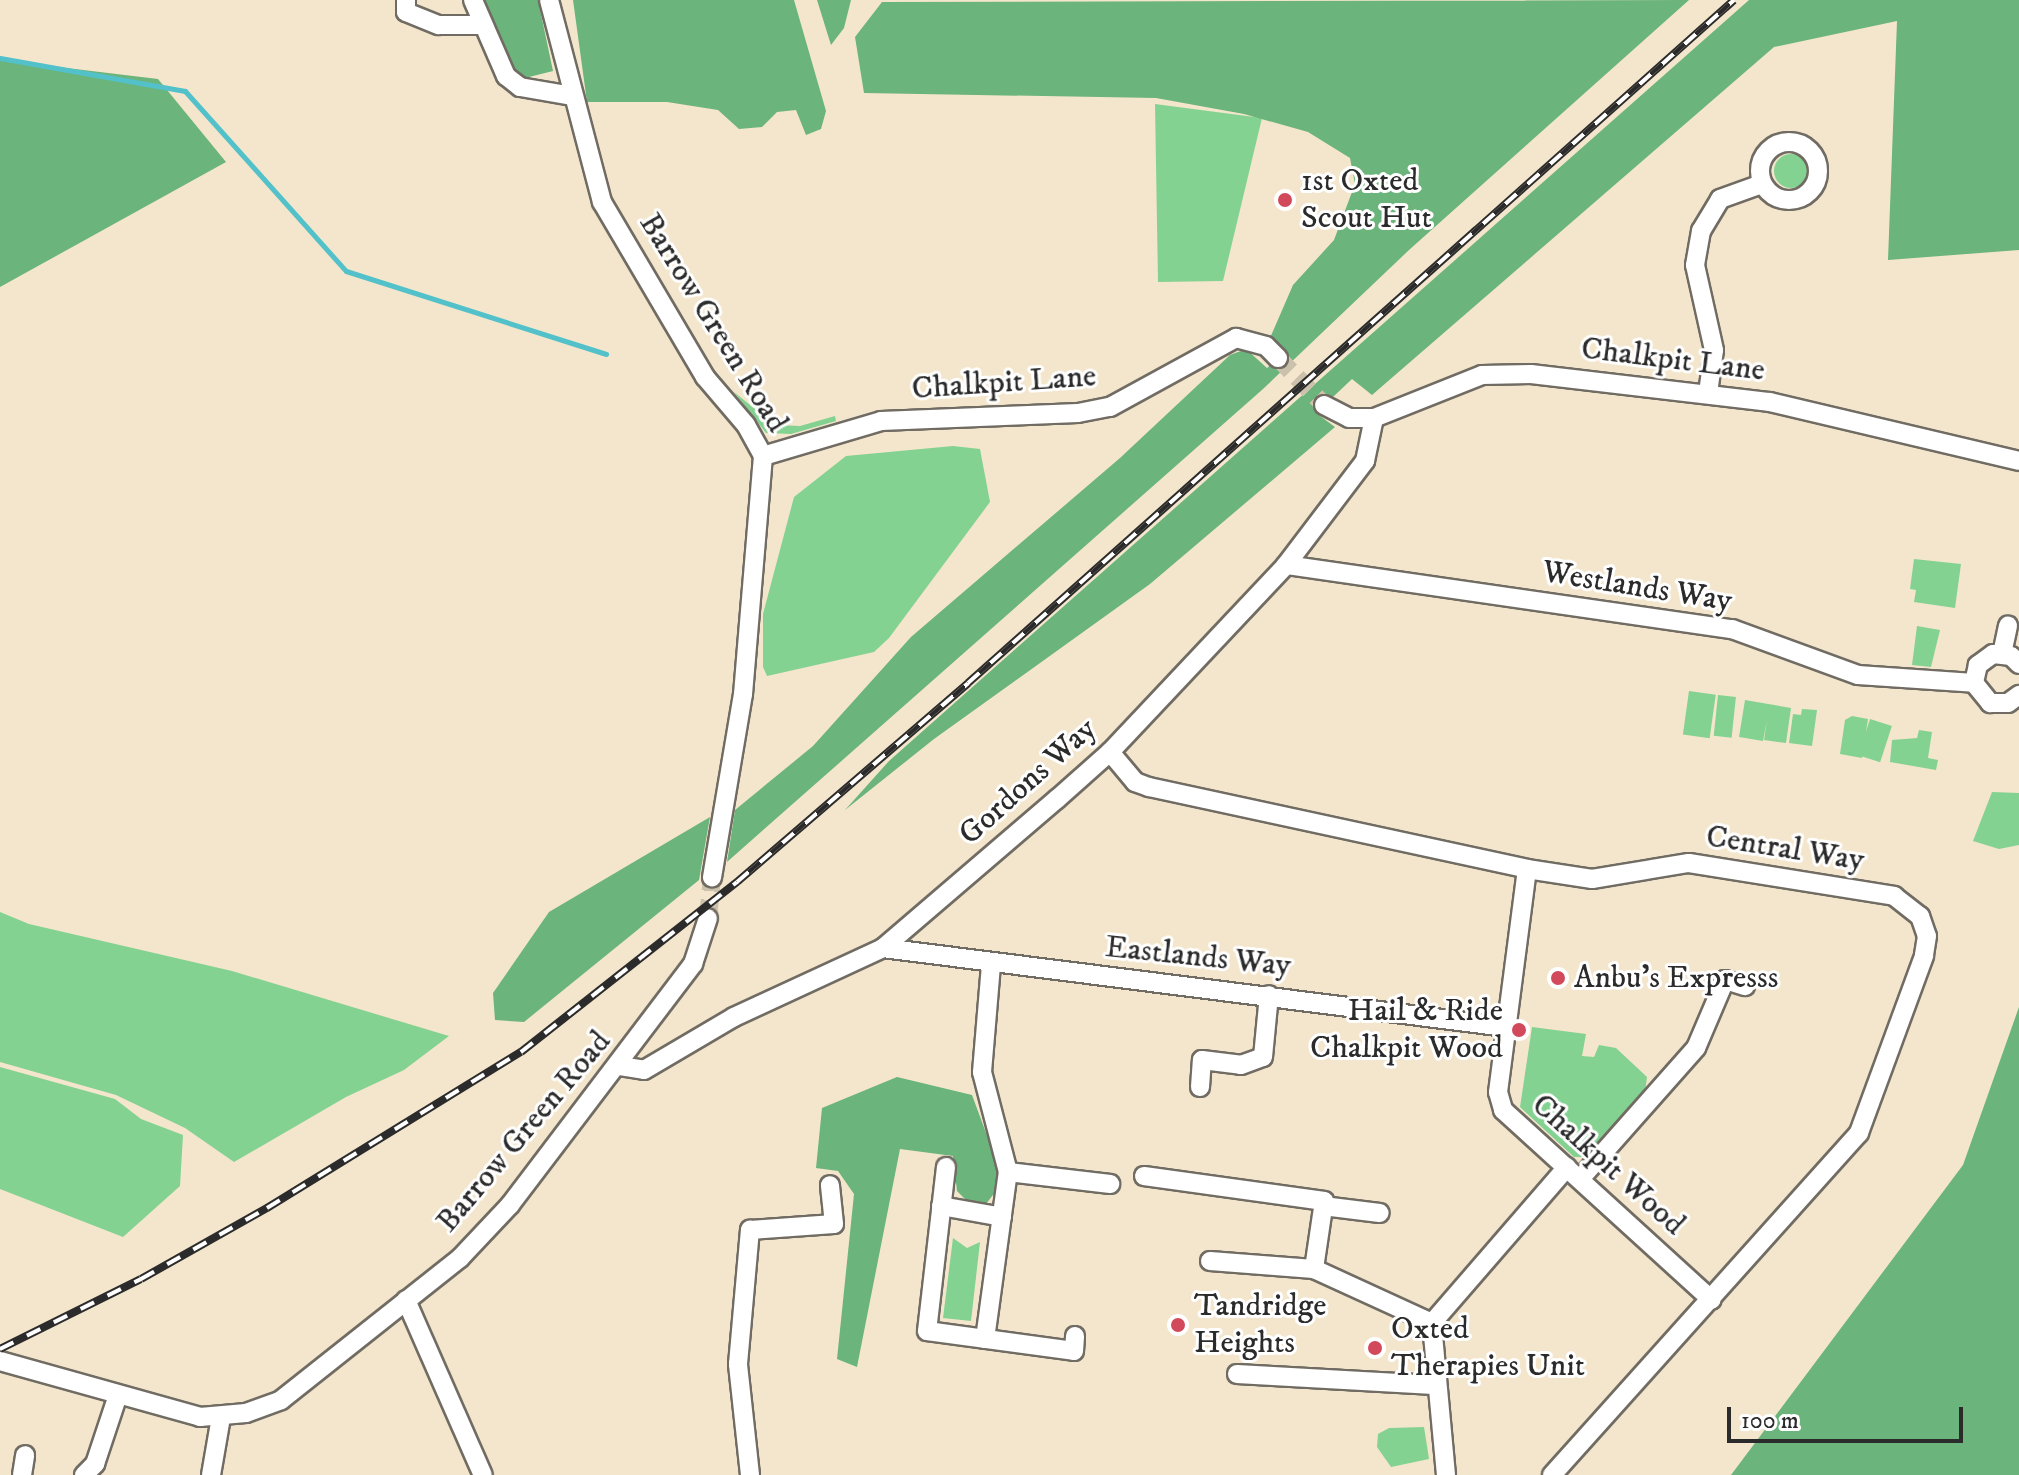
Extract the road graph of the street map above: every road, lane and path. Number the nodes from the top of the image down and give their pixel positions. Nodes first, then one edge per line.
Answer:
1 (406, 0) edge
2 (473, 0) edge
3 (549, 0) edge
4 (483, 25) junction
5 (573, 96) junction
6 (1762, 184) dead end
7 (1278, 358) tunnel mouth
8 (1708, 393) junction
9 (1324, 405) tunnel mouth
10 (1374, 418) junction
11 (763, 456) junction
12 (2019, 461) edge
13 (1286, 565) junction
14 (2008, 626) dead end
15 (2002, 654) junction
16 (2019, 664) edge
17 (1974, 683) junction
18 (2019, 695) edge
19 (1110, 752) junction
20 (1527, 869) junction
21 (712, 877) tunnel mouth
22 (708, 918) tunnel mouth
23 (883, 948) junction
24 (991, 965) junction
25 (1745, 986) dead end
26 (1269, 995) junction
27 (1506, 1027) junction
28 (620, 1066) junction
29 (1200, 1087) dead end
30 (946, 1167) dead end
31 (1008, 1172) junction
32 (1573, 1173) junction
33 (1144, 1176) dead end
34 (1110, 1184) dead end
35 (830, 1185) dead end
36 (941, 1206) junction
37 (1323, 1206) junction
38 (1380, 1213) dead end
39 (1002, 1217) junction
40 (1210, 1261) dead end
41 (1314, 1269) junction
42 (406, 1300) junction
43 (1712, 1300) junction
44 (1432, 1323) junction
45 (1075, 1336) dead end
46 (985, 1339) junction
47 (0, 1361) edge
48 (1237, 1374) dead end
49 (1434, 1385) junction
50 (118, 1395) junction
51 (221, 1417) junction
52 (25, 1455) dead end
53 (22, 1475) edge
54 (84, 1475) edge
55 (211, 1475) edge
56 (483, 1475) edge
57 (750, 1475) edge
58 (1446, 1475) edge
59 (1552, 1475) edge

1 - 4 street
2 - 4 street
3 - 5 street, Barrow Green Road
4 - 5 street
5 - 11 street, Barrow Green Road
6 - 8 street
7 - 11 street, Chalkpit Lane
8 - 10 street, Chalkpit Lane
8 - 12 street, Chalkpit Lane
9 - 10 street
10 - 13 street, Gordons Way
11 - 21 street, Barrow Green Road
13 - 17 street, Westlands Way
13 - 19 street, Gordons Way
14 - 15 street
15 - 16 street
15 - 17 street
17 - 18 street
19 - 20 street, Central Way
19 - 23 street, Gordons Way
20 - 27 street, Chalkpit Wood
20 - 43 street, Central Way
22 - 28 street, Barrow Green Road
23 - 24 street, Eastlands Way
23 - 28 street, Gordons Way
24 - 26 street, Eastlands Way
24 - 31 street
25 - 32 street
26 - 27 street, Eastlands Way
26 - 29 street
27 - 32 street, Chalkpit Wood
28 - 42 street, Barrow Green Road
30 - 36 street
31 - 34 street
31 - 39 street
32 - 43 street, Chalkpit Wood
32 - 44 street
33 - 37 street
35 - 57 street
36 - 39 street
36 - 46 street
37 - 38 street
37 - 41 street
39 - 46 street
40 - 41 street
41 - 44 street
42 - 51 street, Barrow Green Road
42 - 56 street
43 - 59 street, Central Way
44 - 49 street
45 - 46 street
47 - 50 street, Barrow Green Road
48 - 49 street
49 - 58 street
50 - 51 street, Barrow Green Road
50 - 54 street
51 - 55 street
52 - 53 street

